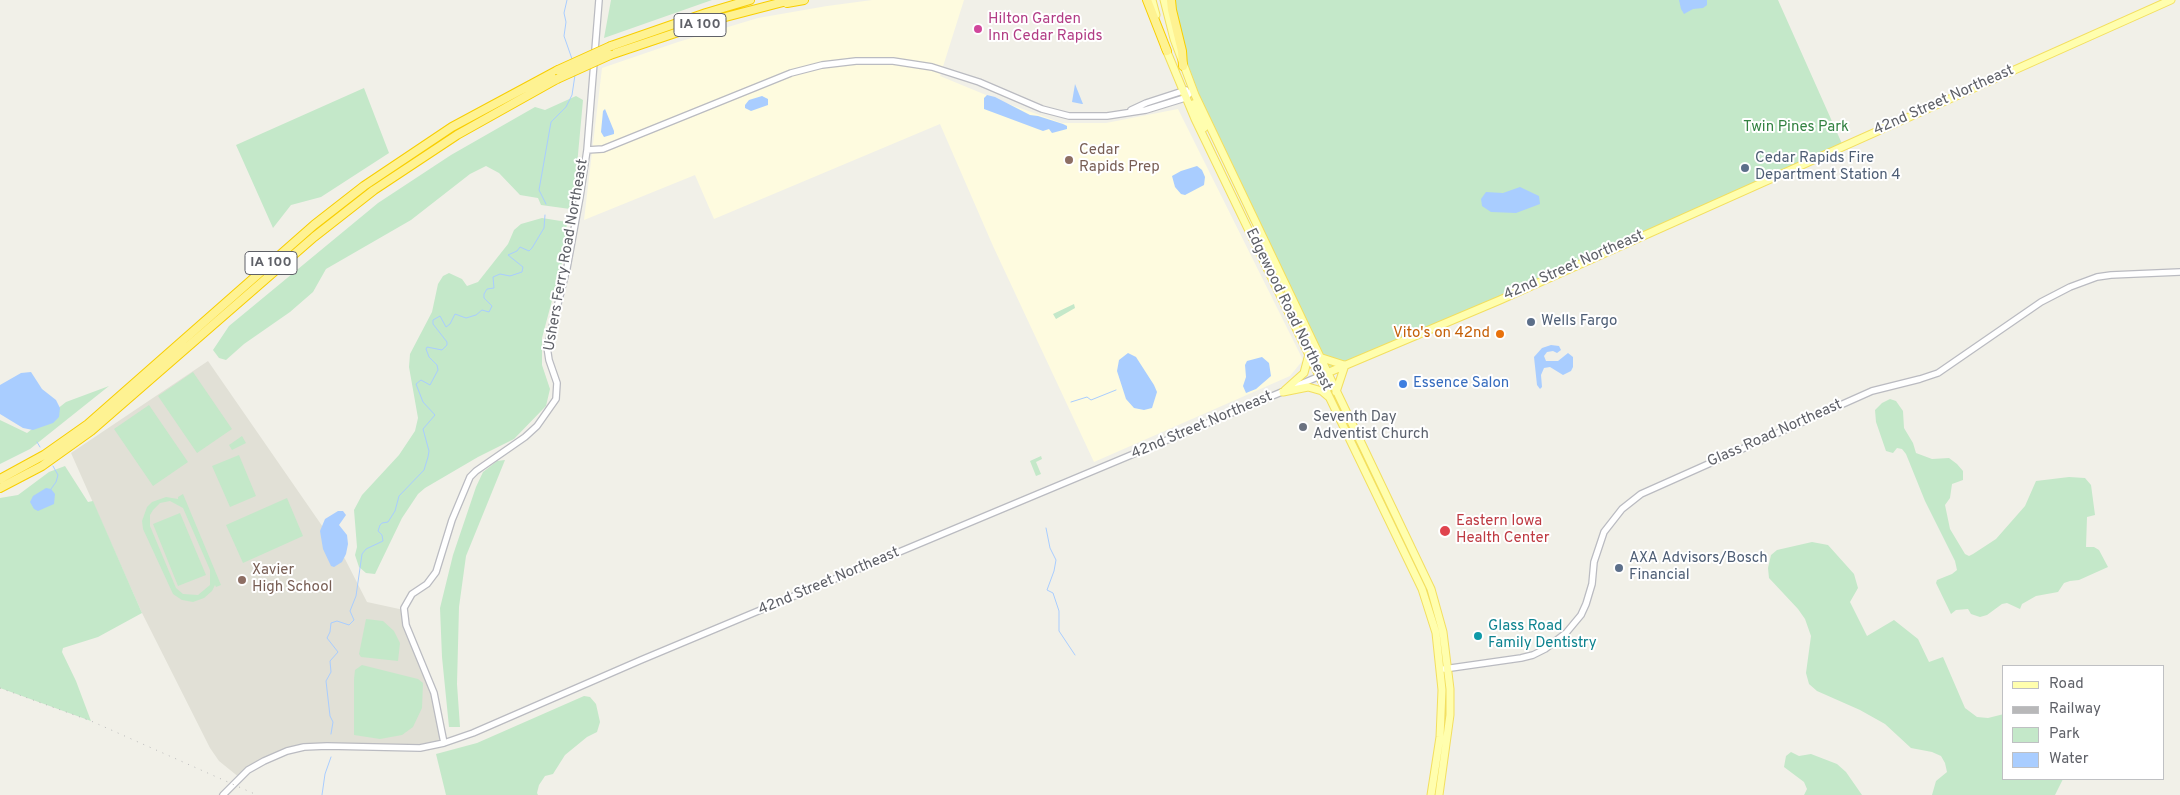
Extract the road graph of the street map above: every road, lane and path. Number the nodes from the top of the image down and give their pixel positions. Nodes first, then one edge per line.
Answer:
1 (599, 0) edge
2 (750, 0) edge
3 (791, 0) edge
4 (804, 0) edge
5 (1147, 0) edge
6 (1152, 0) edge
7 (1164, 0) edge
8 (1171, 0) edge
9 (2171, 0) edge
10 (762, 7) junction
11 (1167, 52) junction
12 (1183, 66) junction
13 (1187, 93) junction
14 (586, 150) junction
15 (2180, 272) edge
16 (1309, 354) junction
17 (1319, 357) junction
18 (1345, 366) junction
19 (1323, 375) junction
20 (1283, 392) junction
21 (1336, 392) junction
22 (1332, 400) junction
23 (0, 479) edge
24 (0, 488) edge
25 (1445, 668) junction
26 (444, 743) junction
27 (1435, 768) junction
28 (1440, 787) junction
29 (231, 788) junction
30 (223, 795) edge
31 (230, 795) edge
32 (1431, 795) edge
33 (1439, 795) edge

1 - 14 street, Ushers Ferry Road Northeast
2 - 23 highway, IA 100, bridge
3 - 10 highway, IA 100
4 - 10 highway
5 - 11 highway
6 - 11 main road, Edgewood Road Northeast
7 - 12 main road, Edgewood Road Northeast
8 - 12 highway
9 - 18 main road, 42nd Street Northeast
10 - 24 highway, IA 100, bridge
11 - 13 main road, Edgewood Road Northeast
12 - 13 main road, Edgewood Road Northeast
13 - 14 street
13 - 16 main road, Edgewood Road Northeast
13 - 17 main road, Edgewood Road Northeast
14 - 26 street, Ushers Ferry Road Northeast
15 - 25 street, Glass Road Northeast
16 - 19 main road, Edgewood Road Northeast
16 - 20 main road
17 - 18 main road
17 - 19 main road, Edgewood Road Northeast
18 - 19 main road, 42nd Street Northeast
18 - 21 main road
19 - 20 street, 42nd Street Northeast
19 - 21 main road, Edgewood Road Northeast
19 - 22 main road, Edgewood Road Northeast
20 - 22 main road
20 - 26 street, 42nd Street Northeast
21 - 25 main road, Edgewood Road Northeast
22 - 25 main road, Edgewood Road Northeast
25 - 27 main road, Edgewood Road Northeast
25 - 28 main road, Edgewood Road Northeast
26 - 29 street, 42nd Street Northeast
27 - 28 main road
27 - 32 main road, Edgewood Road Northeast
28 - 33 main road, Edgewood Road Northeast
29 - 30 street, 42nd Street Northeast
29 - 31 street

